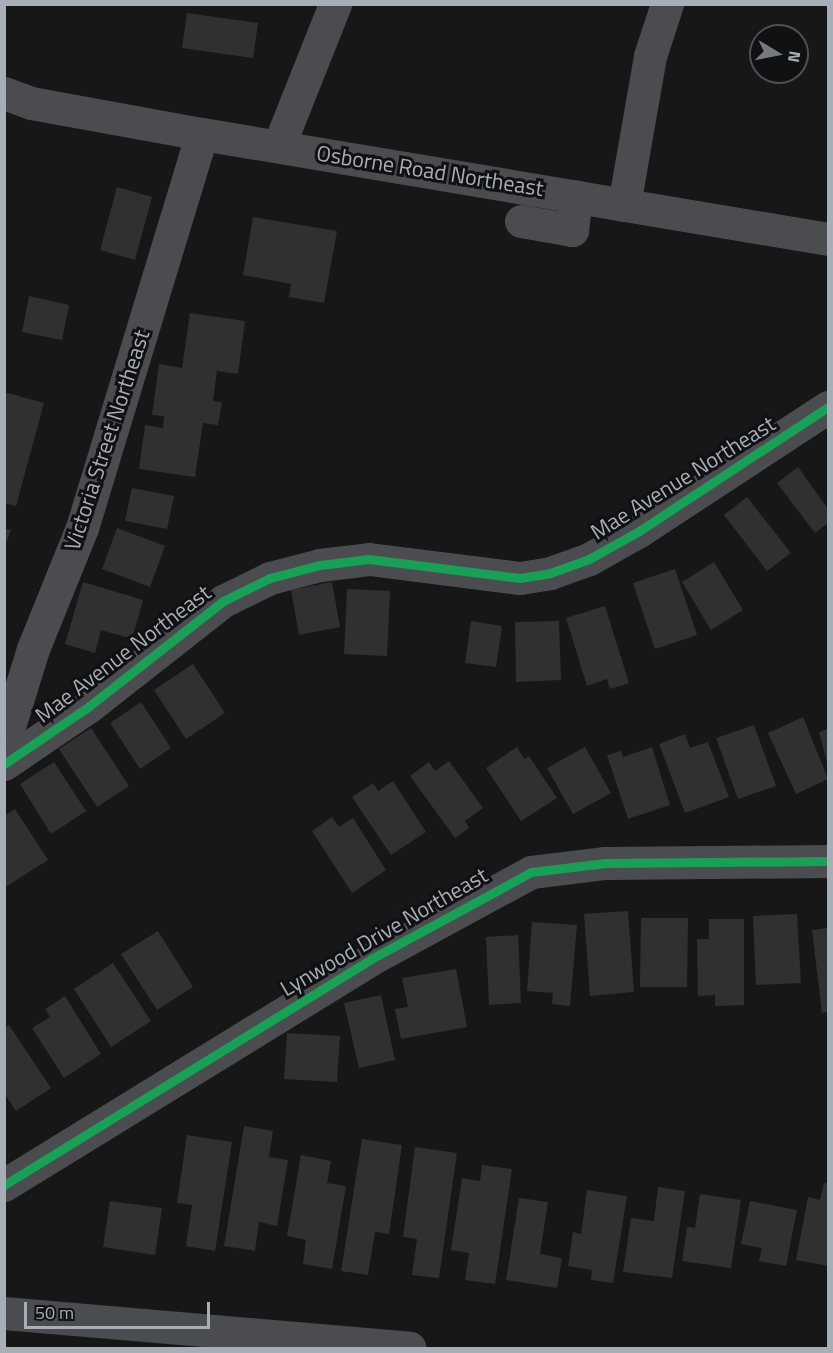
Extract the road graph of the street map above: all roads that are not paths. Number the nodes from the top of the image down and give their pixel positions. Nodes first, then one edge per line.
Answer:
1 (335, 4) edge
2 (666, 4) edge
3 (13, 102) edge
4 (202, 134) junction
5 (279, 145) junction
6 (576, 196) junction
7 (624, 206) junction
8 (520, 221) dead end
9 (828, 239) edge
10 (828, 407) edge
11 (4, 743) edge
12 (4, 764) edge
13 (828, 861) edge
14 (4, 1185) edge
15 (4, 1313) edge
16 (409, 1348) edge

1 - 5 street
2 - 7 street
3 - 4 street, Osborne Road Northeast
4 - 5 street, Osborne Road Northeast
4 - 11 street, Victoria Street Northeast
5 - 6 street, Osborne Road Northeast
6 - 7 street, Osborne Road Northeast
6 - 8 street
7 - 9 street, Osborne Road Northeast
10 - 12 street, Mae Avenue Northeast
13 - 14 street, Lynwood Drive Northeast
15 - 16 street

